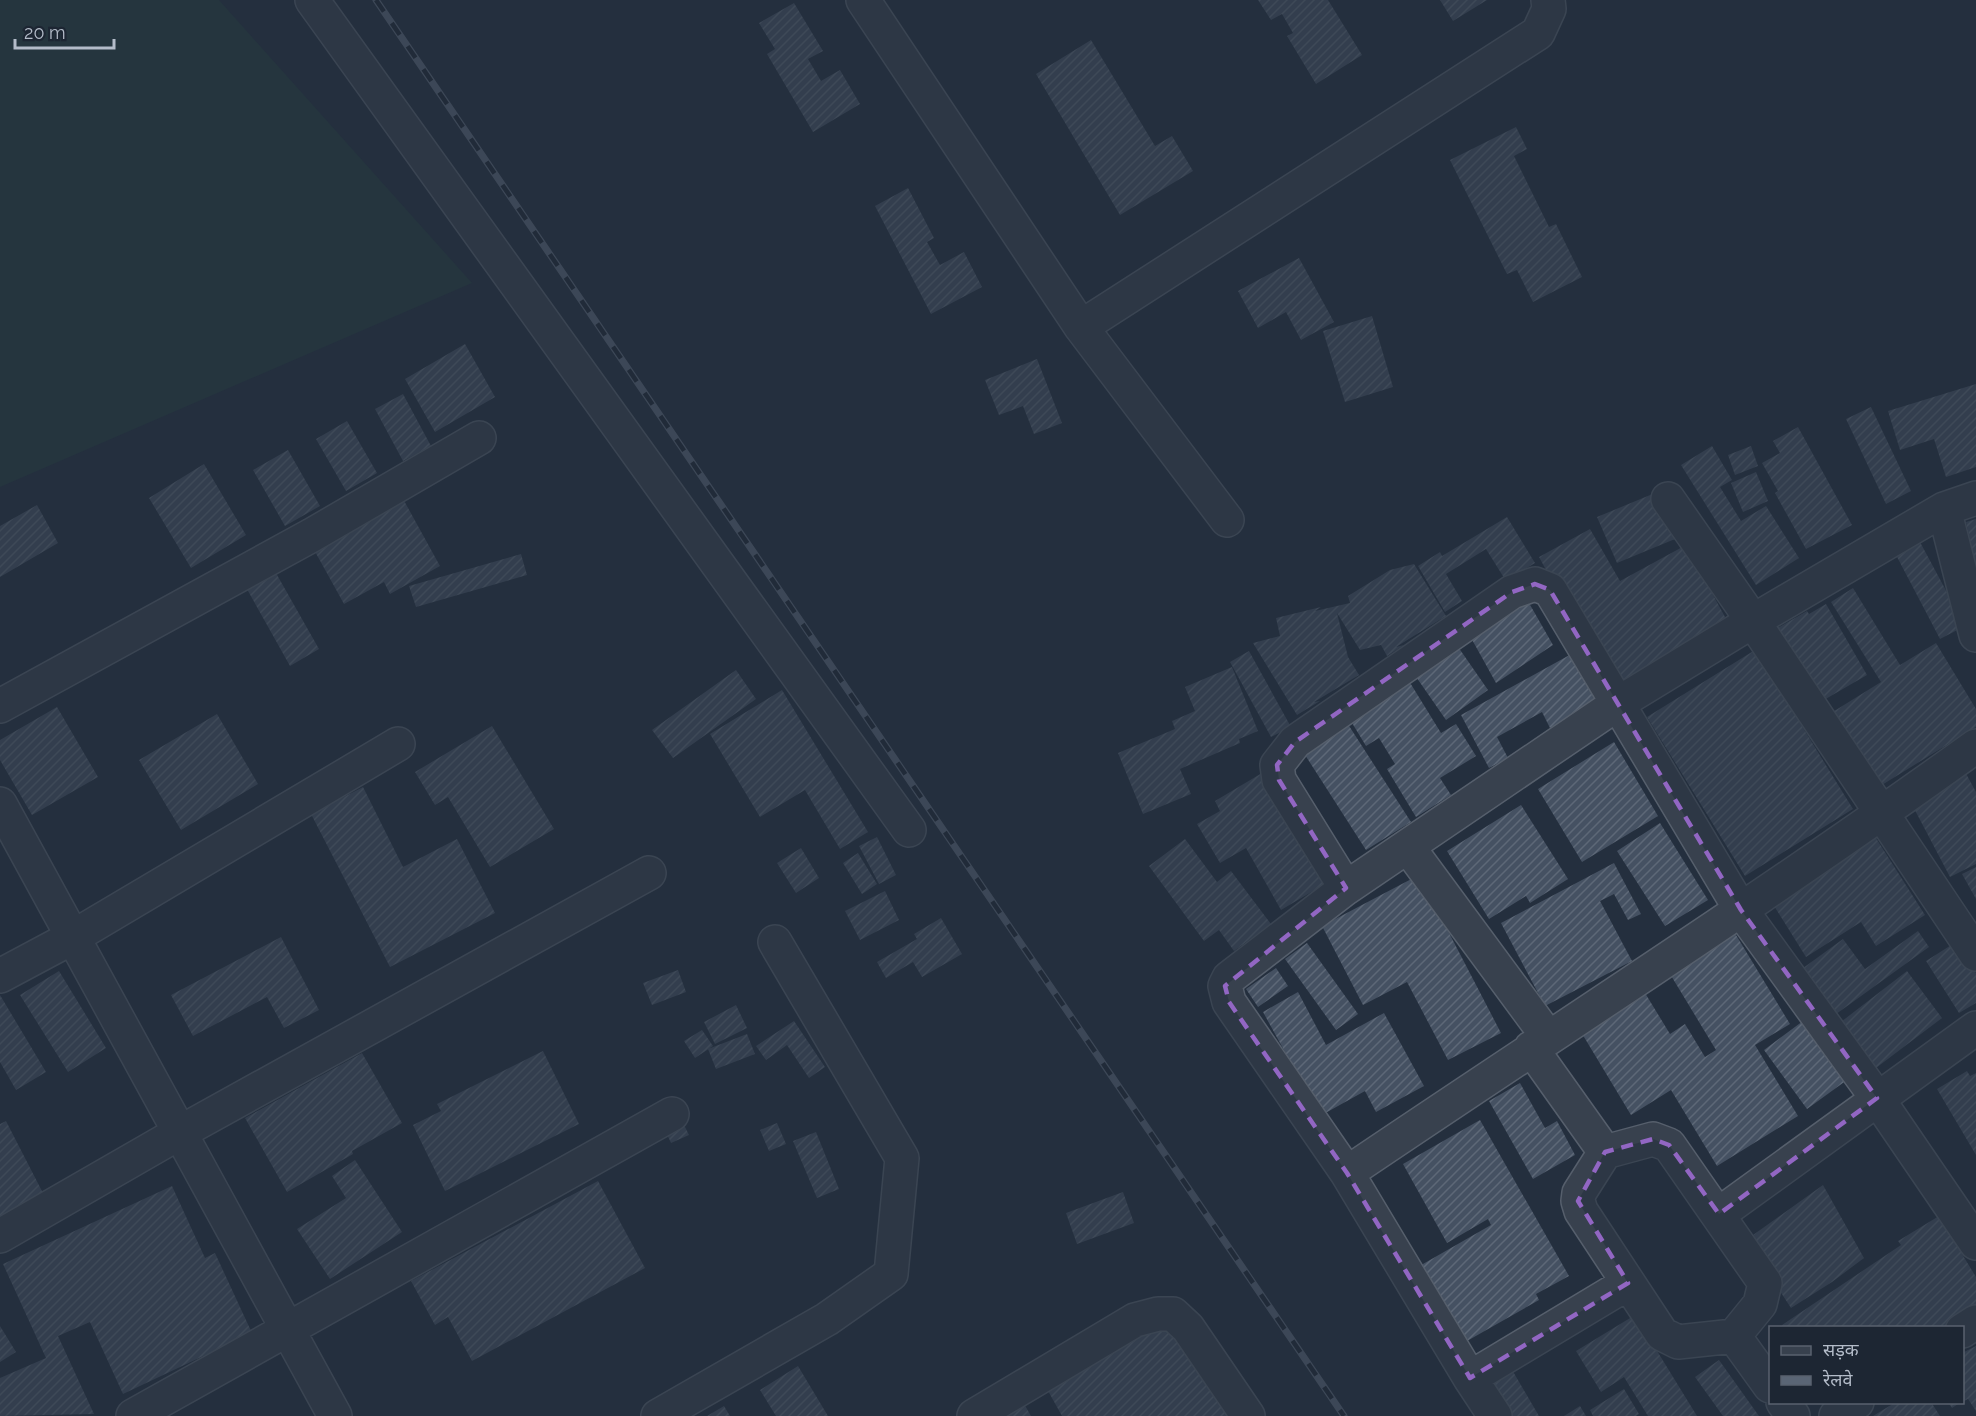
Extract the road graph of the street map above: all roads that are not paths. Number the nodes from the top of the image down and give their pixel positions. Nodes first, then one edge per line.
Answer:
1 (312, 0) edge
2 (862, 0) edge
3 (1548, 0) edge
4 (1081, 327) junction
5 (478, 438) dead end
6 (1976, 498) edge
7 (1668, 499) dead end
8 (1944, 509) junction
9 (1227, 520) dead end
10 (1753, 621) junction
11 (1976, 635) edge
12 (1617, 704) junction
13 (0, 706) edge
14 (398, 744) dead end
15 (1976, 746) edge
16 (0, 804) edge
17 (1881, 814) junction
18 (909, 830) dead end
19 (1408, 847) junction
20 (649, 873) dead end
21 (1346, 888) junction
22 (1741, 910) junction
23 (73, 937) junction
24 (775, 942) dead end
25 (1976, 954) edge
26 (0, 976) edge
27 (1976, 1028) edge
28 (1540, 1043) junction
29 (1877, 1098) junction
30 (672, 1114) dead end
31 (179, 1133) junction
32 (1605, 1152) junction
33 (1347, 1173) junction
34 (1719, 1214) junction
35 (0, 1236) edge
36 (1976, 1243) edge
37 (1628, 1283) junction
38 (286, 1329) junction
39 (1734, 1336) junction
40 (1470, 1378) junction
41 (1769, 1385) edge
42 (1854, 1404) edge
43 (133, 1416) edge
44 (335, 1416) edge
45 (657, 1416) edge
46 (974, 1416) edge
47 (1248, 1416) edge
48 (1495, 1416) edge
49 (1836, 1416) edge

1 - 18 street
2 - 4 street
3 - 4 street
4 - 9 street
5 - 13 street
6 - 8 street
7 - 10 street
8 - 10 street
8 - 11 street
10 - 12 street
10 - 17 street
12 - 19 street
12 - 21 street
12 - 22 street
14 - 23 street
15 - 17 street
16 - 23 street
17 - 22 street
17 - 25 street
19 - 21 street
19 - 28 street
20 - 31 street
21 - 33 street
22 - 28 street
22 - 29 street
23 - 26 street
23 - 31 street
24 - 45 street
27 - 29 street
28 - 32 street
28 - 33 street
29 - 34 street
29 - 36 street
30 - 38 street
31 - 35 street
31 - 38 street
32 - 34 street
32 - 37 street
33 - 40 street
34 - 39 street
37 - 39 street
37 - 40 street
38 - 43 street
38 - 44 street
39 - 41 street
40 - 48 street
42 - 49 street
46 - 47 street

